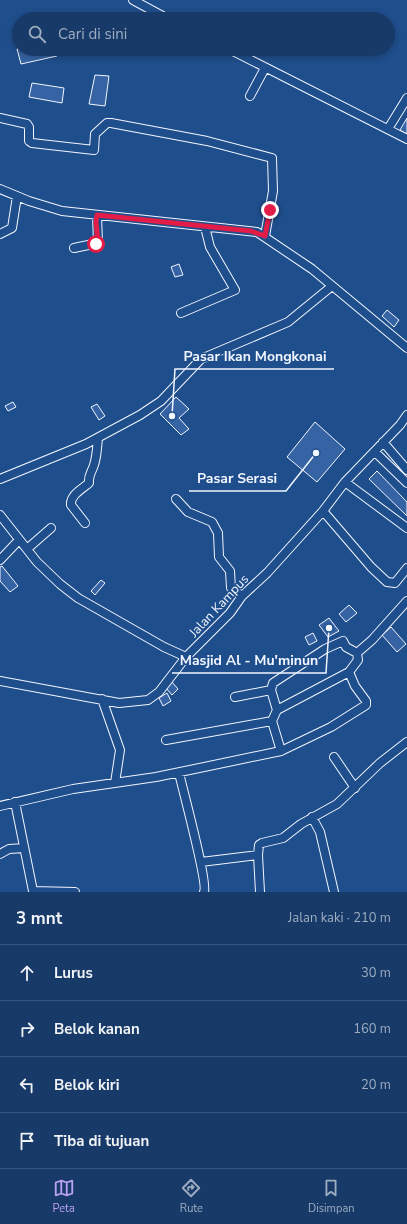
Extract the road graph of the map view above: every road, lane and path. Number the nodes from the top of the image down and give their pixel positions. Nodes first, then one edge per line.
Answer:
1 (133, 0) edge
2 (155, 12) edge
3 (242, 56) edge
4 (265, 68) junction
5 (250, 96) dead end
6 (407, 98) edge
7 (0, 118) edge
8 (388, 129) junction
9 (407, 139) edge
10 (0, 189) edge
11 (17, 196) junction
12 (97, 215) junction
13 (205, 227) junction
14 (0, 234) edge
15 (265, 236) junction
16 (74, 248) dead end
17 (332, 286) junction
18 (181, 313) dead end
19 (407, 348) edge
20 (407, 415) edge
21 (98, 438) junction
22 (383, 442) junction
23 (375, 452) junction
24 (407, 470) edge
25 (0, 479) edge
26 (346, 482) junction
27 (407, 483) edge
28 (176, 499) dead end
29 (323, 511) junction
30 (0, 515) edge
31 (85, 523) dead end
32 (51, 528) dead end
33 (407, 528) edge
34 (19, 540) junction
35 (27, 549) junction
36 (0, 560) edge
37 (407, 568) edge
38 (242, 596) junction
39 (407, 601) edge
40 (357, 654) junction
41 (186, 657) junction
42 (349, 672) junction
43 (0, 681) edge
44 (271, 690) junction
45 (236, 697) dead end
46 (102, 699) junction
47 (277, 710) junction
48 (272, 721) junction
49 (166, 740) dead end
50 (407, 742) edge
51 (281, 751) junction
52 (334, 757) dead end
53 (179, 773) junction
54 (115, 783) junction
55 (355, 788) junction
56 (16, 802) junction
57 (0, 806) edge
58 (312, 817) junction
59 (24, 848) junction
60 (0, 854) edge
61 (258, 855) junction
62 (201, 862) junction
63 (33, 891) edge
64 (74, 892) edge
65 (204, 892) edge
66 (260, 892) edge
67 (334, 892) edge

1 - 2 street
3 - 4 street
4 - 5 street
4 - 8 street
6 - 8 street
7 - 15 street
8 - 9 street
10 - 11 street
11 - 12 street
11 - 14 street
12 - 13 street
12 - 16 street
13 - 15 street
13 - 18 street
15 - 17 street
17 - 19 street
17 - 21 street
20 - 22 street, Jalan Kampus
21 - 25 street
21 - 31 street
22 - 23 street, Jalan Kampus
22 - 24 street
23 - 26 street, Jalan Kampus
23 - 27 street
26 - 29 street, Jalan Kampus
26 - 33 street
28 - 38 street
29 - 37 street
29 - 38 street, Jalan Kampus
30 - 34 street
32 - 35 street
34 - 35 street
34 - 36 street
35 - 41 street
38 - 41 street, Jalan Kampus
39 - 40 street
40 - 42 street
40 - 44 street
41 - 46 street, Jalan Kampus
42 - 47 street
42 - 51 street
43 - 46 street, Jalan Kampus
44 - 45 street
44 - 47 street
46 - 54 street
47 - 48 street
48 - 49 street
48 - 51 street
50 - 55 street
51 - 53 street
52 - 55 street
53 - 54 street
53 - 62 street
54 - 56 street
55 - 58 street
56 - 57 street
56 - 59 street
58 - 61 street
58 - 67 street
59 - 60 street
59 - 63 street
61 - 62 street
61 - 66 street
62 - 65 street
63 - 64 street

